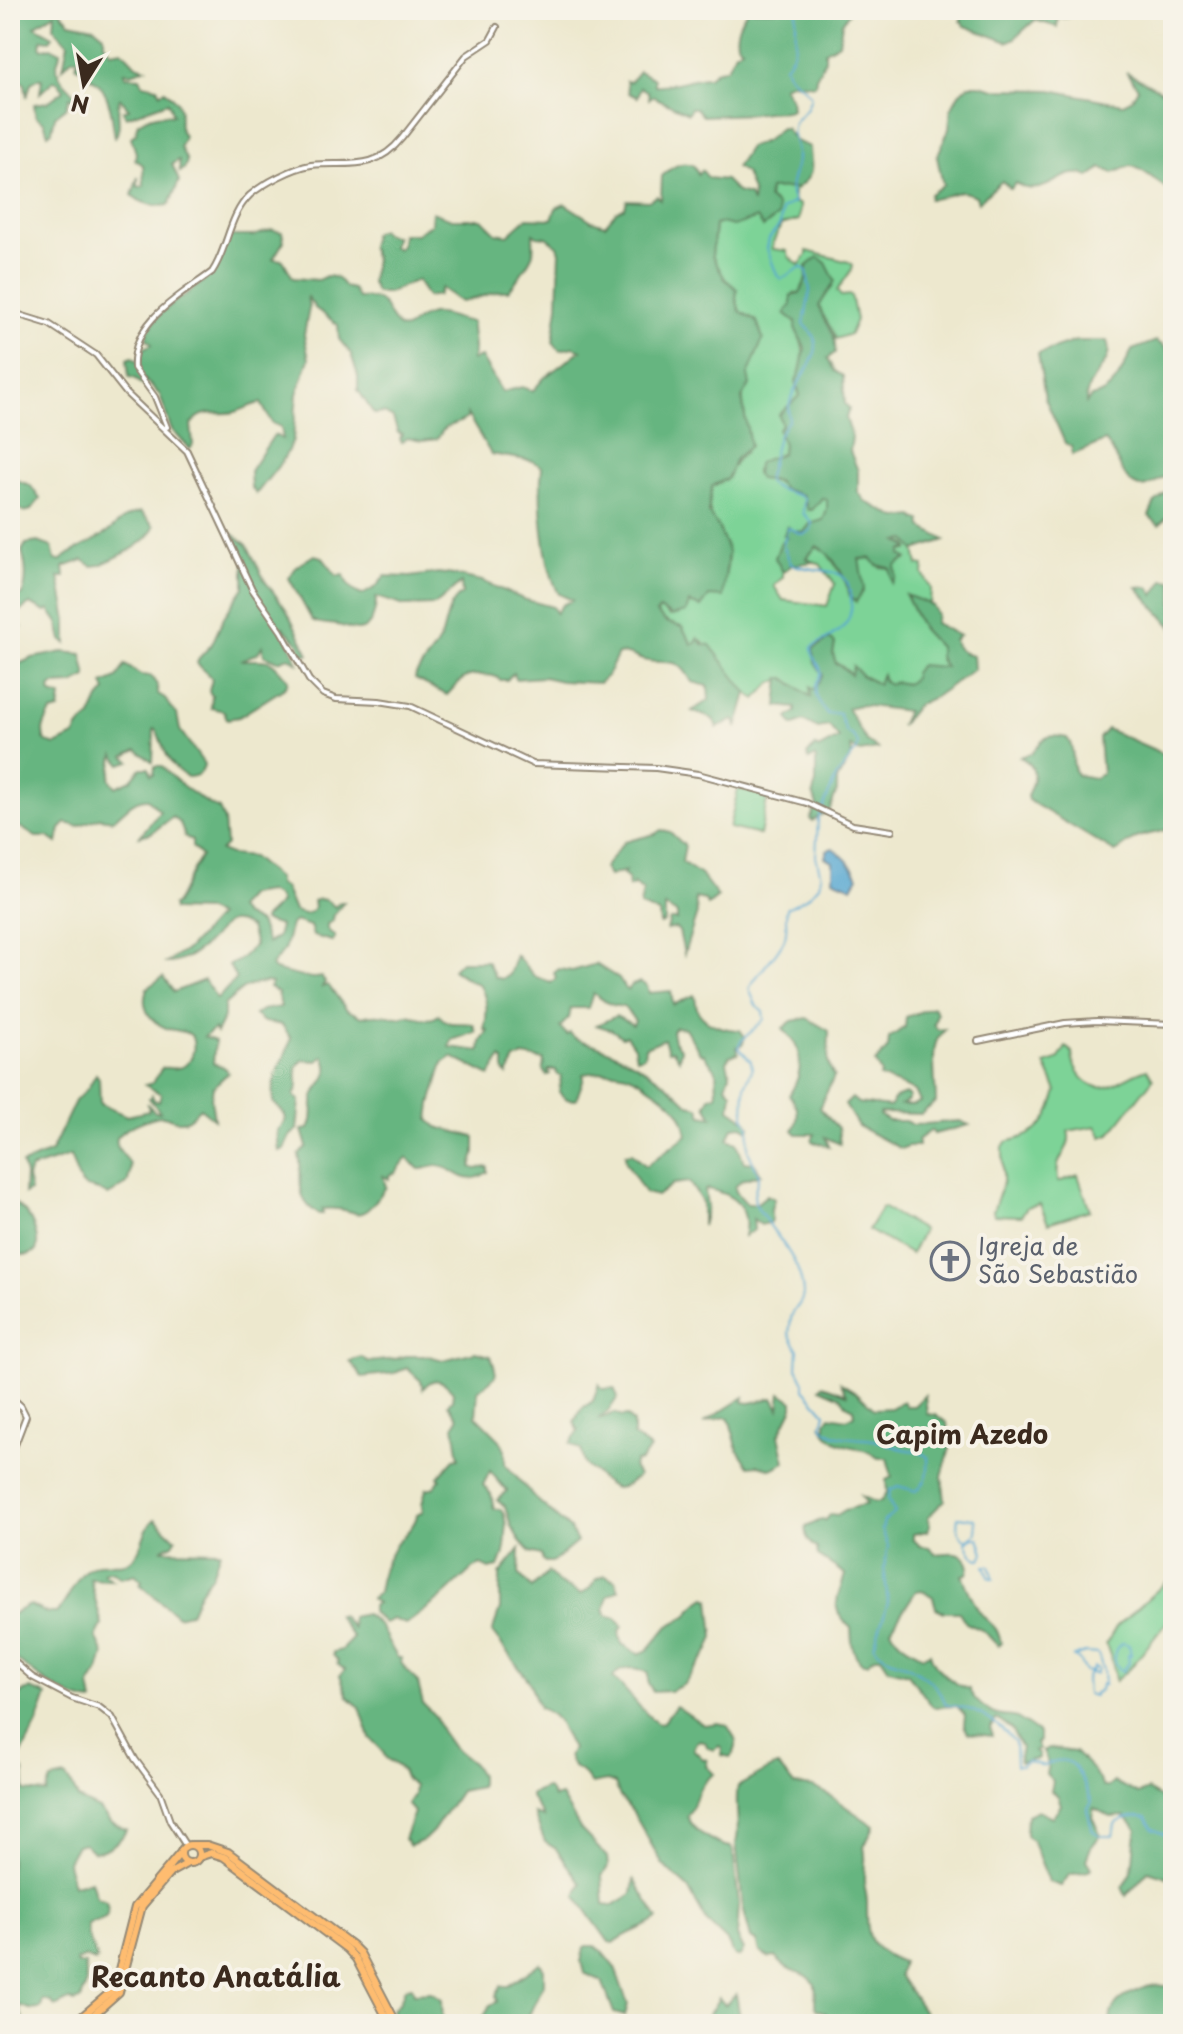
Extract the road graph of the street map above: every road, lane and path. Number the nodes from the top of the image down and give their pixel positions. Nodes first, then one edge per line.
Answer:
1 (497, 27) dead end
2 (10, 312) edge
3 (168, 430) junction
4 (892, 831) dead end
5 (1173, 1024) edge
6 (978, 1041) dead end
7 (10, 1396) edge
8 (10, 1458) edge
9 (10, 1658) edge
10 (186, 1847) junction
11 (199, 1857) junction
12 (188, 1863) junction
13 (73, 2024) edge
14 (83, 2024) edge
15 (390, 2024) edge
16 (397, 2024) edge

1 - 3 street
2 - 3 street
3 - 4 street
5 - 6 street
7 - 8 street
9 - 10 street
10 - 11 main road
10 - 12 main road
10 - 13 main road
10 - 16 main road
11 - 12 main road
11 - 15 main road
12 - 14 main road

